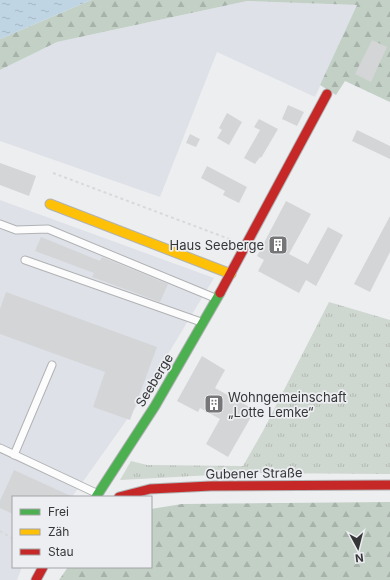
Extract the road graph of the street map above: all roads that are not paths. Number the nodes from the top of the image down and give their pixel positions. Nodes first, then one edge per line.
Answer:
1 (327, 94) dead end
2 (50, 204) dead end
3 (0, 224) edge
4 (25, 260) dead end
5 (232, 274) junction
6 (217, 298) junction
7 (203, 323) junction
8 (52, 365) dead end
9 (0, 448) edge
10 (14, 455) junction
11 (390, 485) edge
12 (97, 496) edge
13 (123, 496) edge
14 (43, 568) edge
15 (36, 580) edge

1 - 5 street, Seeberge
2 - 5 street
3 - 6 lane
4 - 7 lane
5 - 6 street, Seeberge
6 - 7 street, Seeberge
7 - 12 street, Seeberge
8 - 10 lane
9 - 10 lane
10 - 12 lane
11 - 13 street, Gubener Straße
14 - 15 street

